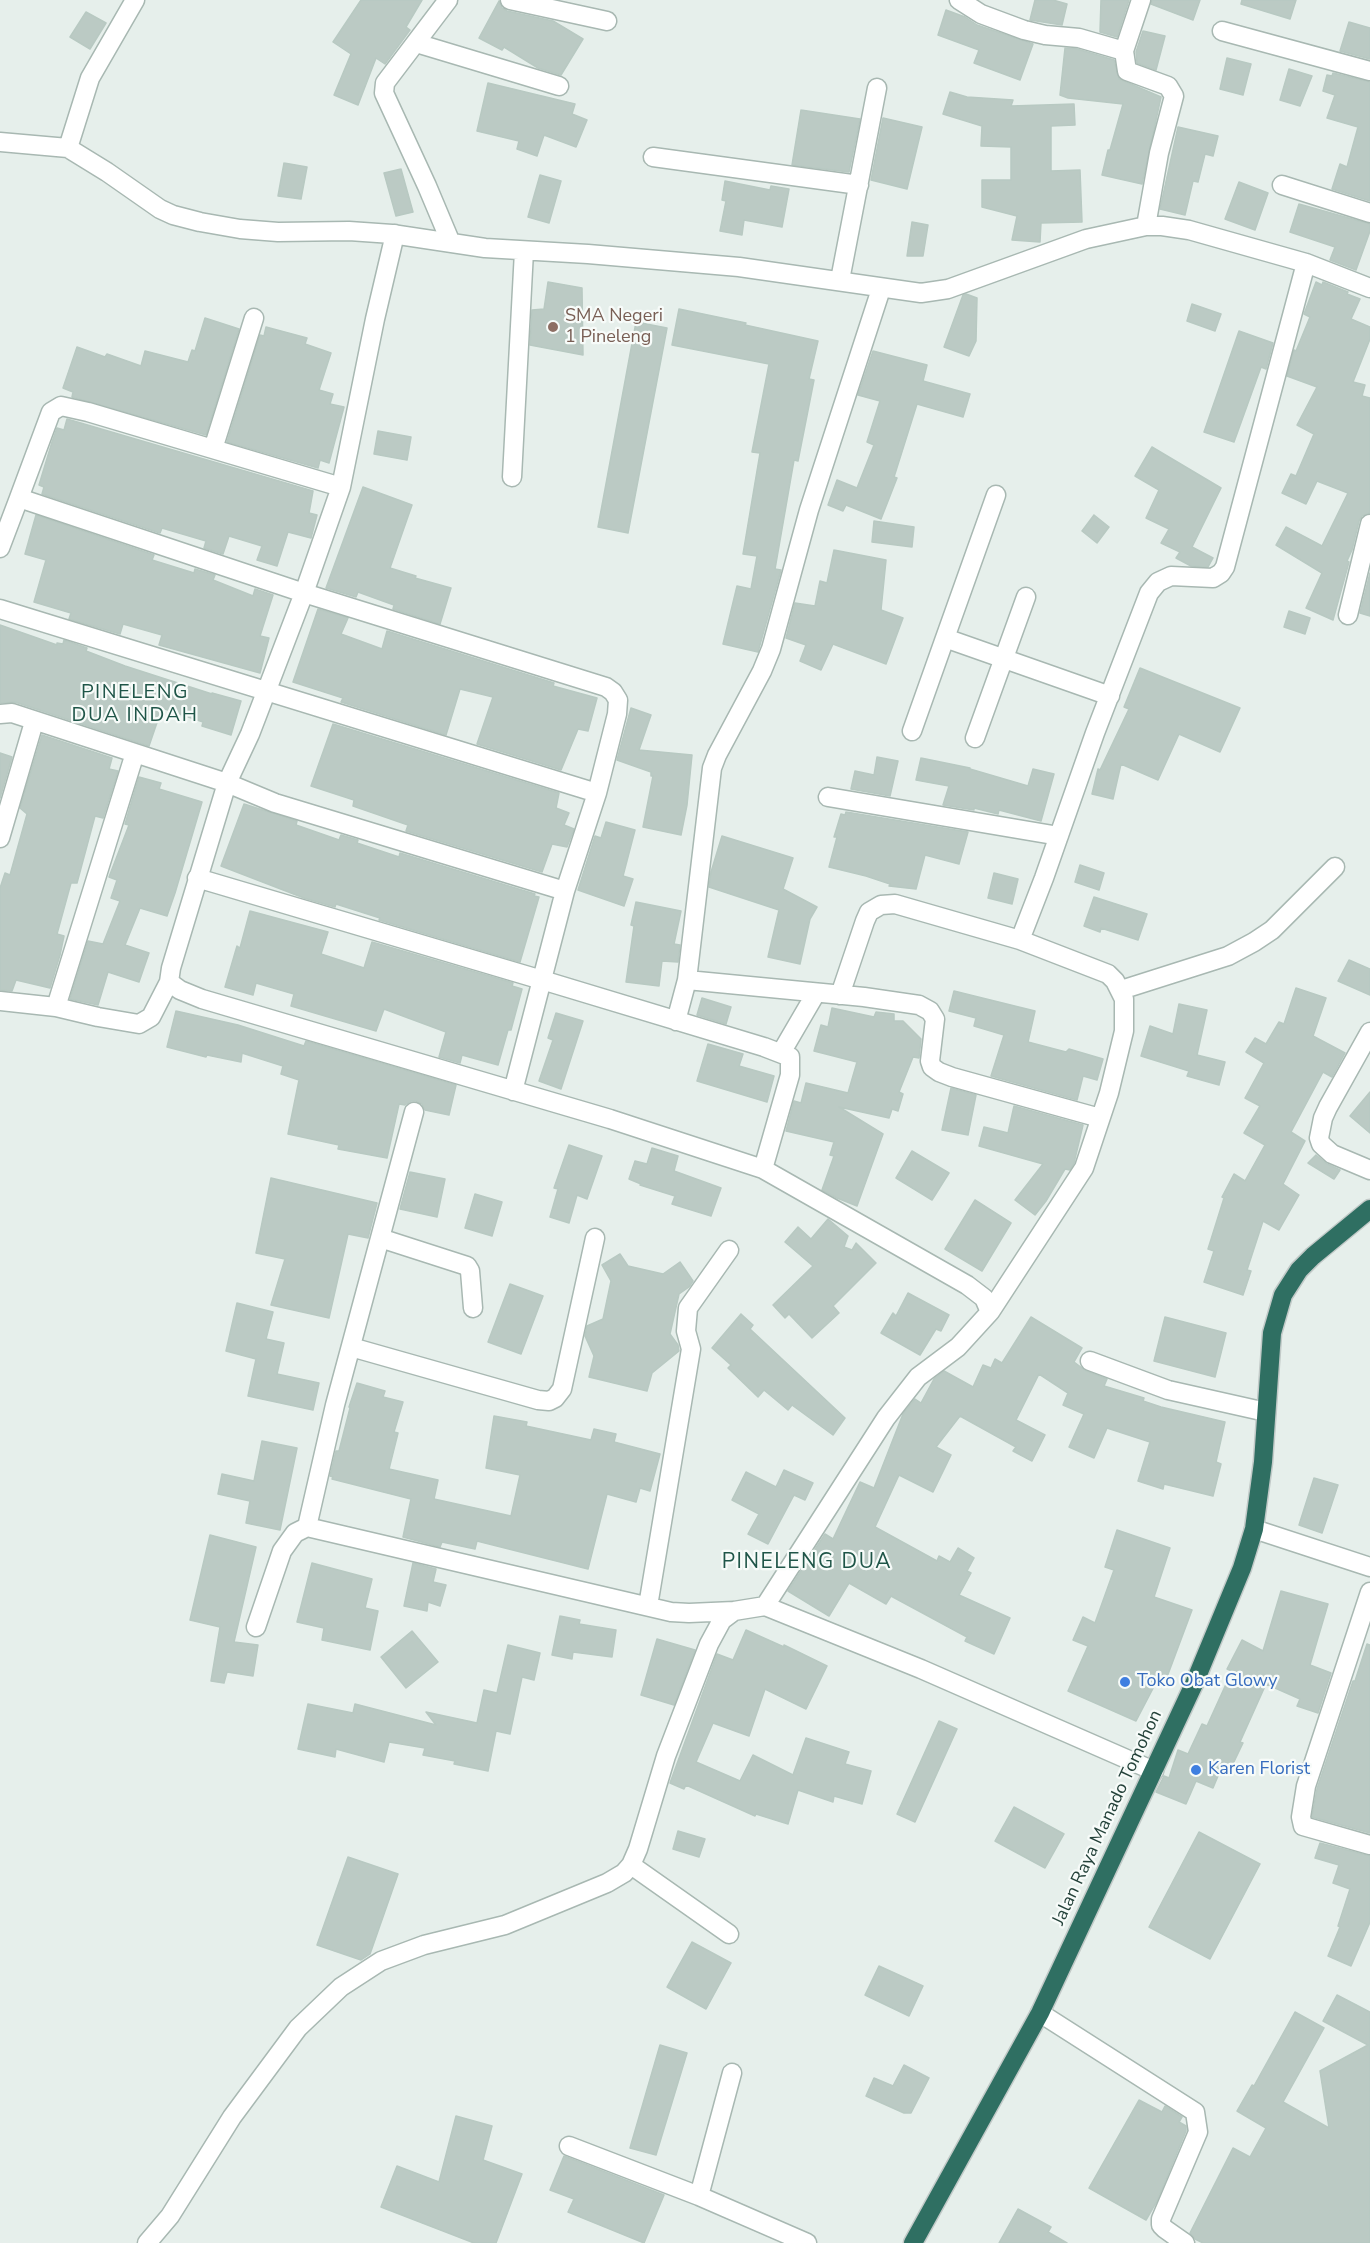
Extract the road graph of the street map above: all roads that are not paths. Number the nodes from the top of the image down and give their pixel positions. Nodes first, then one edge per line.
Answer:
1 (135, 0) edge
2 (448, 0) edge
3 (510, 0) edge
4 (959, 0) edge
5 (1141, 0) edge
6 (607, 21) dead end
7 (1222, 31) dead end
8 (417, 44) junction
9 (1124, 51) junction
10 (1370, 71) edge
11 (559, 86) dead end
12 (877, 88) dead end
13 (0, 142) edge
14 (68, 148) junction
15 (653, 157) dead end
16 (859, 185) junction
17 (1282, 185) dead end
18 (1370, 213) edge
19 (1146, 226) junction
20 (395, 234) junction
21 (451, 243) junction
22 (524, 251) junction
23 (1306, 263) junction
24 (840, 280) junction
25 (881, 288) junction
26 (1370, 288) edge
27 (254, 318) dead end
28 (213, 449) junction
29 (512, 477) dead end
30 (340, 487) junction
31 (996, 495) dead end
32 (19, 498) junction
33 (1370, 524) edge
34 (0, 549) edge
35 (304, 593) junction
36 (1026, 597) dead end
37 (0, 609) edge
38 (1348, 615) dead end
39 (945, 638) junction
40 (1004, 659) junction
41 (266, 693) junction
42 (1110, 696) junction
43 (0, 714) edge
44 (34, 722) junction
45 (912, 731) dead end
46 (975, 738) dead end
47 (135, 753) junction
48 (227, 783) junction
49 (597, 793) junction
50 (828, 797) dead end
51 (1059, 836) junction
52 (0, 838) edge
53 (1335, 867) dead end
54 (197, 878) junction
55 (565, 891) junction
56 (1020, 940) junction
57 (542, 980) junction
58 (687, 980) junction
59 (169, 982) junction
60 (1121, 990) junction
61 (816, 993) junction
62 (840, 995) junction
63 (0, 1001) edge
64 (56, 1007) junction
65 (676, 1021) junction
66 (1370, 1032) edge
67 (781, 1053) junction
68 (513, 1091) junction
69 (414, 1112) dead end
70 (1100, 1118) junction
71 (763, 1169) junction
72 (1370, 1170) edge
73 (1370, 1209) edge
74 (380, 1238) junction
75 (596, 1238) dead end
76 (729, 1250) dead end
77 (473, 1308) dead end
78 (990, 1312) junction
79 (351, 1347) junction
80 (1090, 1361) dead end
81 (1266, 1412) junction
82 (307, 1527) junction
83 (1254, 1530) junction
84 (1370, 1567) edge
85 (1370, 1592) edge
86 (648, 1606) junction
87 (765, 1606) junction
88 (734, 1611) junction
89 (256, 1627) dead end
90 (1154, 1771) junction
91 (1370, 1845) edge
92 (631, 1866) junction
93 (729, 1934) dead end
94 (1040, 2013) junction
95 (732, 2073) dead end
96 (569, 2146) dead end
97 (699, 2196) junction
98 (803, 2242) edge
99 (147, 2243) edge
100 (913, 2243) edge
101 (1185, 2243) edge

1 - 14 street
2 - 8 street
3 - 6 street
4 - 9 street
5 - 9 street
7 - 10 street
8 - 11 street
8 - 21 street
9 - 19 street
12 - 16 street
13 - 14 street
14 - 20 street
15 - 16 street
16 - 24 street
17 - 18 street
19 - 23 street
19 - 25 street
20 - 21 street
20 - 30 street
21 - 22 street
22 - 24 street
22 - 29 street
23 - 26 street
23 - 42 street
24 - 25 street
25 - 58 street
27 - 28 street
28 - 30 street
28 - 32 street
30 - 35 street
31 - 39 street
32 - 34 street
32 - 35 street
33 - 38 street
35 - 41 street
35 - 49 street
36 - 40 street
37 - 41 street
39 - 40 street
39 - 45 street
40 - 42 street
40 - 46 street
41 - 48 street
41 - 49 street
42 - 51 street
43 - 44 street
44 - 47 street
44 - 52 street
47 - 48 street
47 - 64 street
48 - 54 street
48 - 55 street
49 - 55 street
50 - 51 street
51 - 56 street
53 - 60 street
54 - 57 street
54 - 59 street
55 - 57 street
56 - 60 street
56 - 62 street
57 - 65 street
57 - 68 street
58 - 61 street
58 - 65 street
59 - 64 street
59 - 68 street
60 - 70 street
61 - 62 street
61 - 67 street
62 - 70 street
63 - 64 street
65 - 67 street
66 - 72 street
67 - 71 street
68 - 71 street
69 - 74 street
70 - 78 street
71 - 78 street
73 - 81 highway, Jalan Raya Manado Tomohon
74 - 77 street
74 - 79 street
75 - 79 street
76 - 86 street
78 - 87 street
79 - 82 street
80 - 81 street
81 - 83 highway, Jalan Raya Manado Tomohon
82 - 86 street
82 - 89 street
83 - 84 street
83 - 90 highway, Jalan Raya Manado Tomohon
85 - 91 street
86 - 88 street
87 - 88 street
87 - 90 street
88 - 92 street
90 - 94 highway, Jalan Raya Manado Tomohon
92 - 93 street
92 - 99 street
94 - 100 highway, Jalan Raya Manado Tomohon
94 - 101 street
95 - 97 street
96 - 97 street
97 - 98 street

